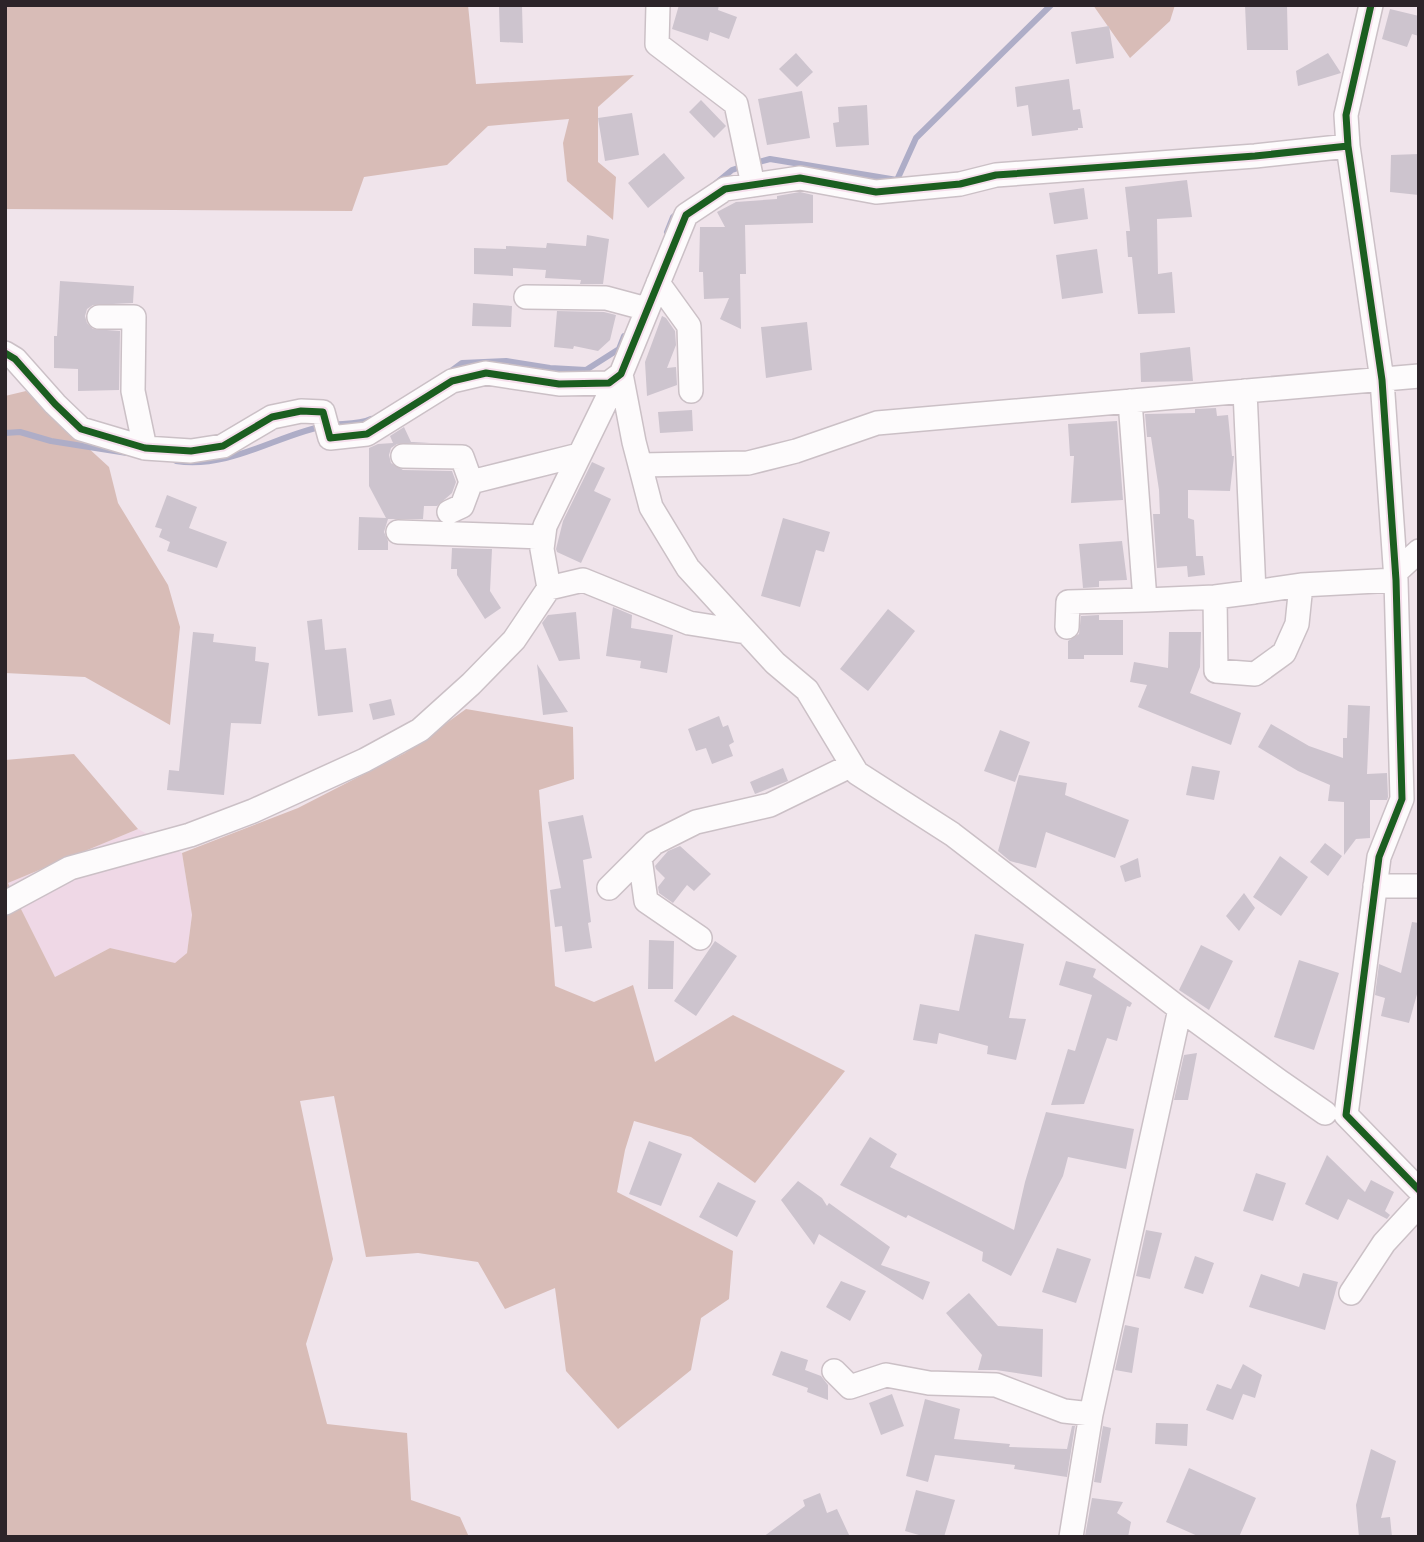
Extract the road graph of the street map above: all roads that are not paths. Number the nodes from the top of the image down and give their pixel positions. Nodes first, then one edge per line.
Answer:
1 (659, 5) edge
2 (1371, 5) edge
3 (1348, 146) junction
4 (752, 182) junction
5 (658, 283) junction
6 (526, 297) dead end
7 (639, 307) junction
8 (99, 317) dead end
9 (5, 353) edge
10 (1419, 376) edge
11 (615, 378) junction
12 (1382, 380) junction
13 (691, 391) dead end
14 (1245, 391) junction
15 (1130, 401) junction
16 (145, 448) junction
17 (402, 456) dead end
18 (579, 456) junction
19 (640, 465) junction
20 (471, 482) junction
21 (449, 512) dead end
22 (398, 532) dead end
23 (543, 537) junction
24 (1419, 551) edge
25 (1396, 576) junction
26 (1301, 585) junction
27 (549, 589) junction
28 (1254, 592) junction
29 (1215, 597) junction
30 (1145, 600) junction
31 (1067, 627) dead end
32 (746, 632) junction
33 (852, 765) junction
34 (640, 858) junction
35 (1375, 886) junction
36 (1419, 886) edge
37 (610, 888) dead end
38 (5, 903) edge
39 (700, 938) dead end
40 (1180, 1009) junction
41 (1325, 1112) dead end
42 (1419, 1189) edge
43 (1419, 1205) edge
44 (1351, 1293) dead end
45 (834, 1371) dead end
46 (1090, 1413) junction
47 (1066, 1536) edge

1 - 4 street
2 - 3 street
3 - 4 street
3 - 12 street
4 - 5 street
5 - 7 street
5 - 13 street
6 - 7 street
7 - 11 street
8 - 16 street
9 - 16 street
10 - 12 street
11 - 16 street
11 - 18 street
11 - 19 street
12 - 14 street
12 - 25 street
14 - 15 street
14 - 28 street
15 - 19 street
15 - 30 street
17 - 20 street
18 - 20 street
18 - 23 street
19 - 32 street
20 - 21 street
22 - 23 street
23 - 27 street
24 - 25 street
25 - 26 street
25 - 35 street
26 - 28 street
26 - 29 street
27 - 32 street
27 - 38 street
28 - 29 street
29 - 30 street
30 - 31 street
32 - 33 street
33 - 34 street
33 - 40 street
34 - 37 street
34 - 39 street
35 - 36 street
35 - 42 street
40 - 41 street
40 - 46 street
43 - 44 street
45 - 46 street
46 - 47 street

